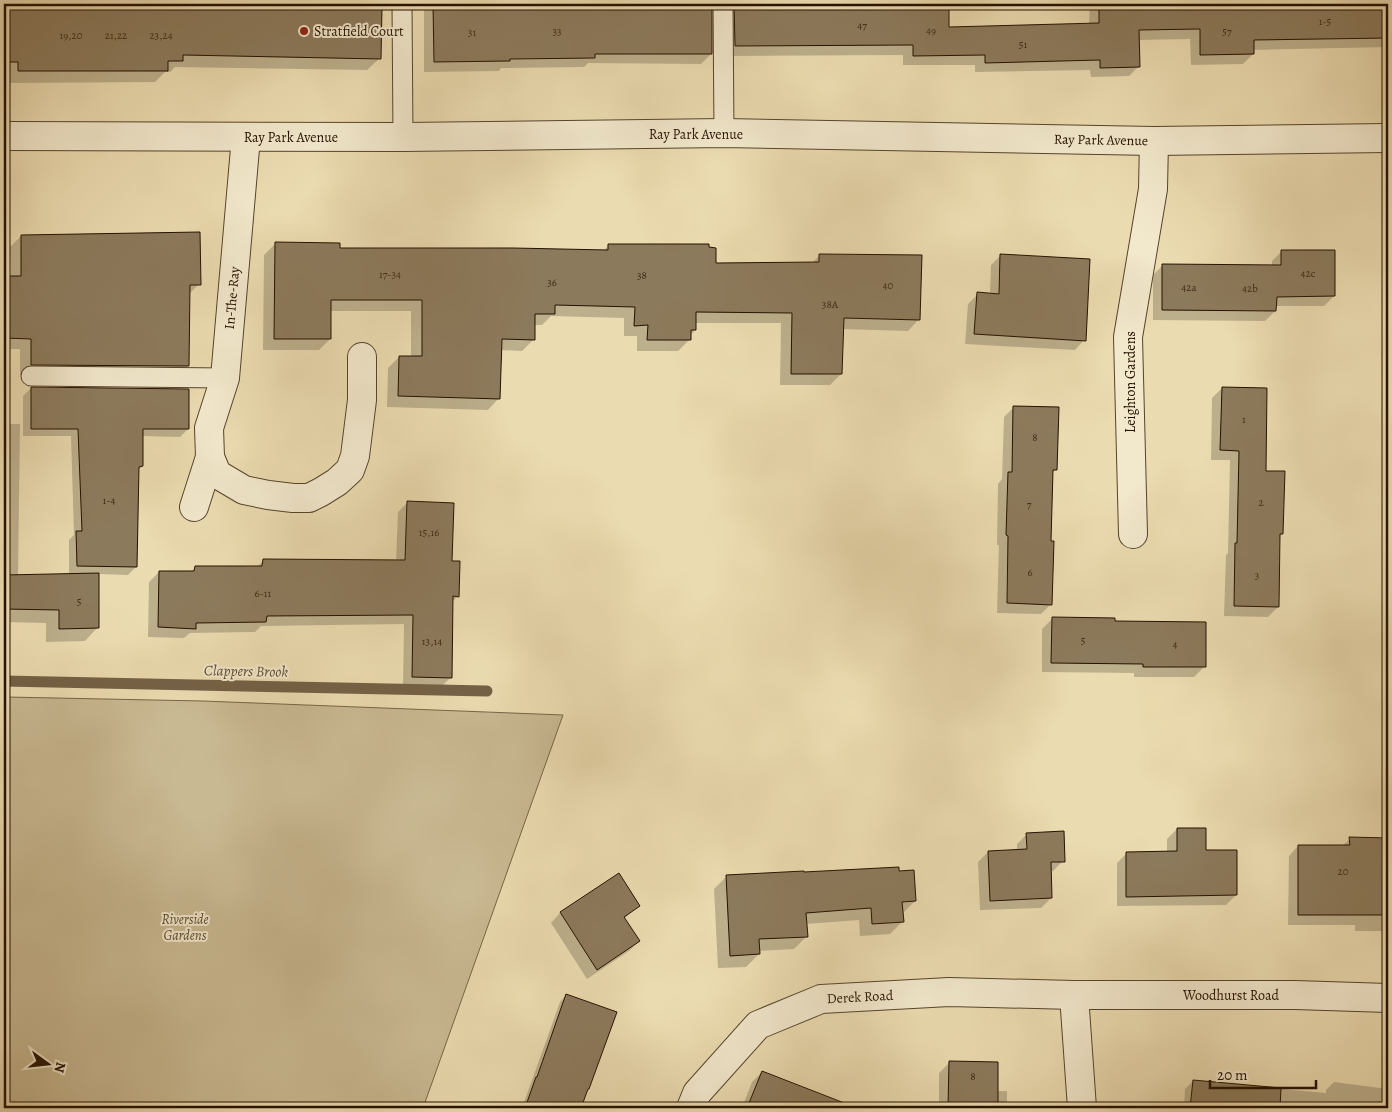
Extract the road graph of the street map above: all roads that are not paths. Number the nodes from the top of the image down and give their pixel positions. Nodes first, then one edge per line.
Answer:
1 (402, 4) edge
2 (723, 4) edge
3 (724, 133) junction
4 (4, 136) edge
5 (246, 137) junction
6 (403, 137) junction
7 (1388, 138) edge
8 (1154, 141) junction
9 (362, 357) dead end
10 (31, 376) dead end
11 (225, 378) junction
12 (210, 457) junction
13 (194, 507) dead end
14 (1133, 534) dead end
15 (1074, 995) junction
16 (1388, 998) edge
17 (691, 1108) edge
18 (1082, 1108) edge

1 - 6 lane
2 - 3 lane
3 - 6 street, Ray Park Avenue
3 - 8 street, Ray Park Avenue
4 - 5 street, Ray Park Avenue
5 - 6 street, Ray Park Avenue
5 - 11 street, In-The-Ray
7 - 8 street, Ray Park Avenue
8 - 14 street, Leighton Gardens
9 - 12 street, In-The-Ray
10 - 11 lane
11 - 12 street, In-The-Ray
12 - 13 street, In-The-Ray
15 - 16 street, Woodhurst Road
15 - 17 street, Derek Road
15 - 18 street

